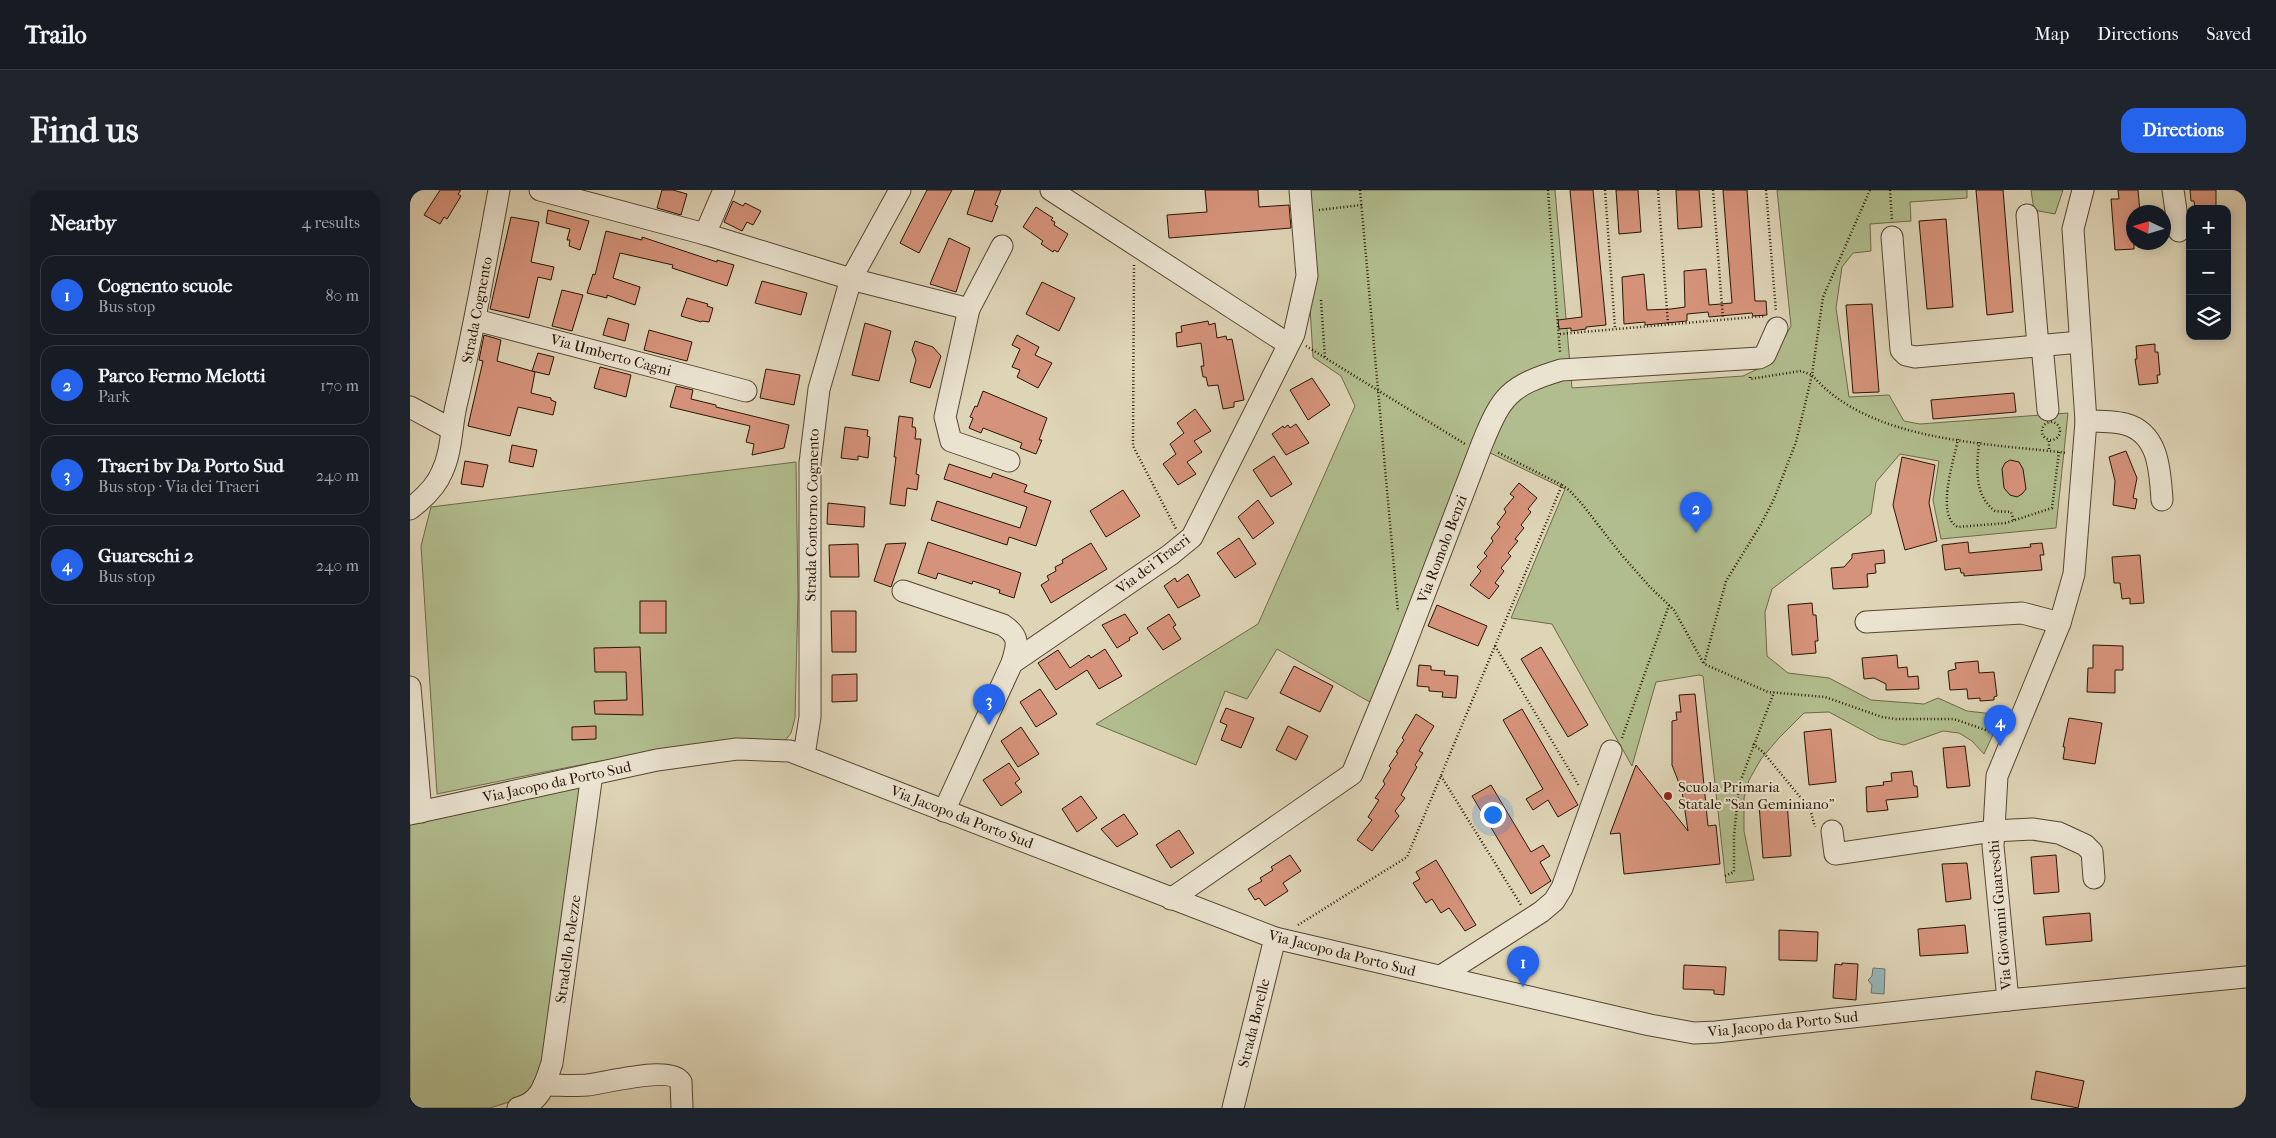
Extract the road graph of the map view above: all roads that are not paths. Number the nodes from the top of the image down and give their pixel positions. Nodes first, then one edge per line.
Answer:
1 (499, 190) edge
2 (540, 190) edge
3 (724, 190) edge
4 (900, 190) edge
5 (1051, 190) edge
6 (1300, 190) edge
7 (2083, 190) edge
8 (2173, 190) edge
9 (2027, 215) dead end
10 (2179, 231) dead end
11 (704, 234) junction
12 (1892, 237) road end
13 (1002, 246) dead end
14 (851, 279) junction
15 (969, 309) junction
16 (476, 320) junction
17 (1777, 322) road end
18 (1290, 340) junction
19 (2080, 342) junction
20 (2040, 346) junction
21 (746, 391) dead end
22 (410, 407) edge
23 (2048, 410) dead end
24 (2086, 421) junction
25 (451, 430) junction
26 (1009, 461) dead end
27 (2162, 500) dead end
28 (410, 508) edge
29 (903, 592) dead end
30 (1866, 622) dead end
31 (2060, 624) junction
32 (1012, 664) junction
33 (410, 687) edge
34 (1611, 751) road end
35 (804, 755) junction
36 (592, 774) junction
37 (944, 811) junction
38 (416, 813) edge
39 (1832, 831) road end
40 (1993, 831) junction
41 (2094, 878) dead end
42 (1171, 899) junction
43 (1275, 938) junction
44 (1441, 976) junction
45 (2246, 977) edge
46 (2008, 1000) junction
47 (544, 1086) junction
48 (518, 1108) edge
49 (682, 1108) edge
50 (1233, 1108) edge

1 - 16 street, Strada Cognento
2 - 11 street
3 - 11 street
4 - 14 street, Strada Contorno Cognento
5 - 18 street
6 - 18 street, Via dei Traeri
7 - 19 street, Via Giovanni Guareschi
8 - 10 street
9 - 20 street
11 - 14 street
12 - 20 street
13 - 15 street
14 - 15 street
14 - 35 street, Strada Contorno Cognento
15 - 26 street
16 - 21 street, Via Umberto Cagni
16 - 25 street, Strada Cognento
17 - 42 street, Via Romolo Benzi
18 - 32 street, Via dei Traeri
19 - 20 street
19 - 24 street, Via Giovanni Guareschi
20 - 23 street
22 - 25 street
24 - 27 street
24 - 31 street, Via Giovanni Guareschi
25 - 28 street, Strada Cognento
29 - 32 street
30 - 31 street
31 - 40 street, Via Giovanni Guareschi
32 - 37 street
33 - 38 street
34 - 44 street
35 - 36 street, Via Jacopo da Porto Sud
35 - 37 street, Via Jacopo da Porto Sud
36 - 38 street, Via Jacopo da Porto Sud
36 - 47 street, Stradello Polezze
37 - 42 street, Via Jacopo da Porto Sud
39 - 40 street, Via Giovanni Guareschi
40 - 41 street, Via Giovanni Guareschi
40 - 46 street, Via Giovanni Guareschi
42 - 43 street, Via Jacopo da Porto Sud
43 - 44 street, Via Jacopo da Porto Sud
43 - 50 street, Strada Borelle
44 - 46 street, Via Jacopo da Porto Sud
45 - 46 street, Via Jacopo da Porto Sud
47 - 48 street, Stradello Polezze
47 - 49 street

